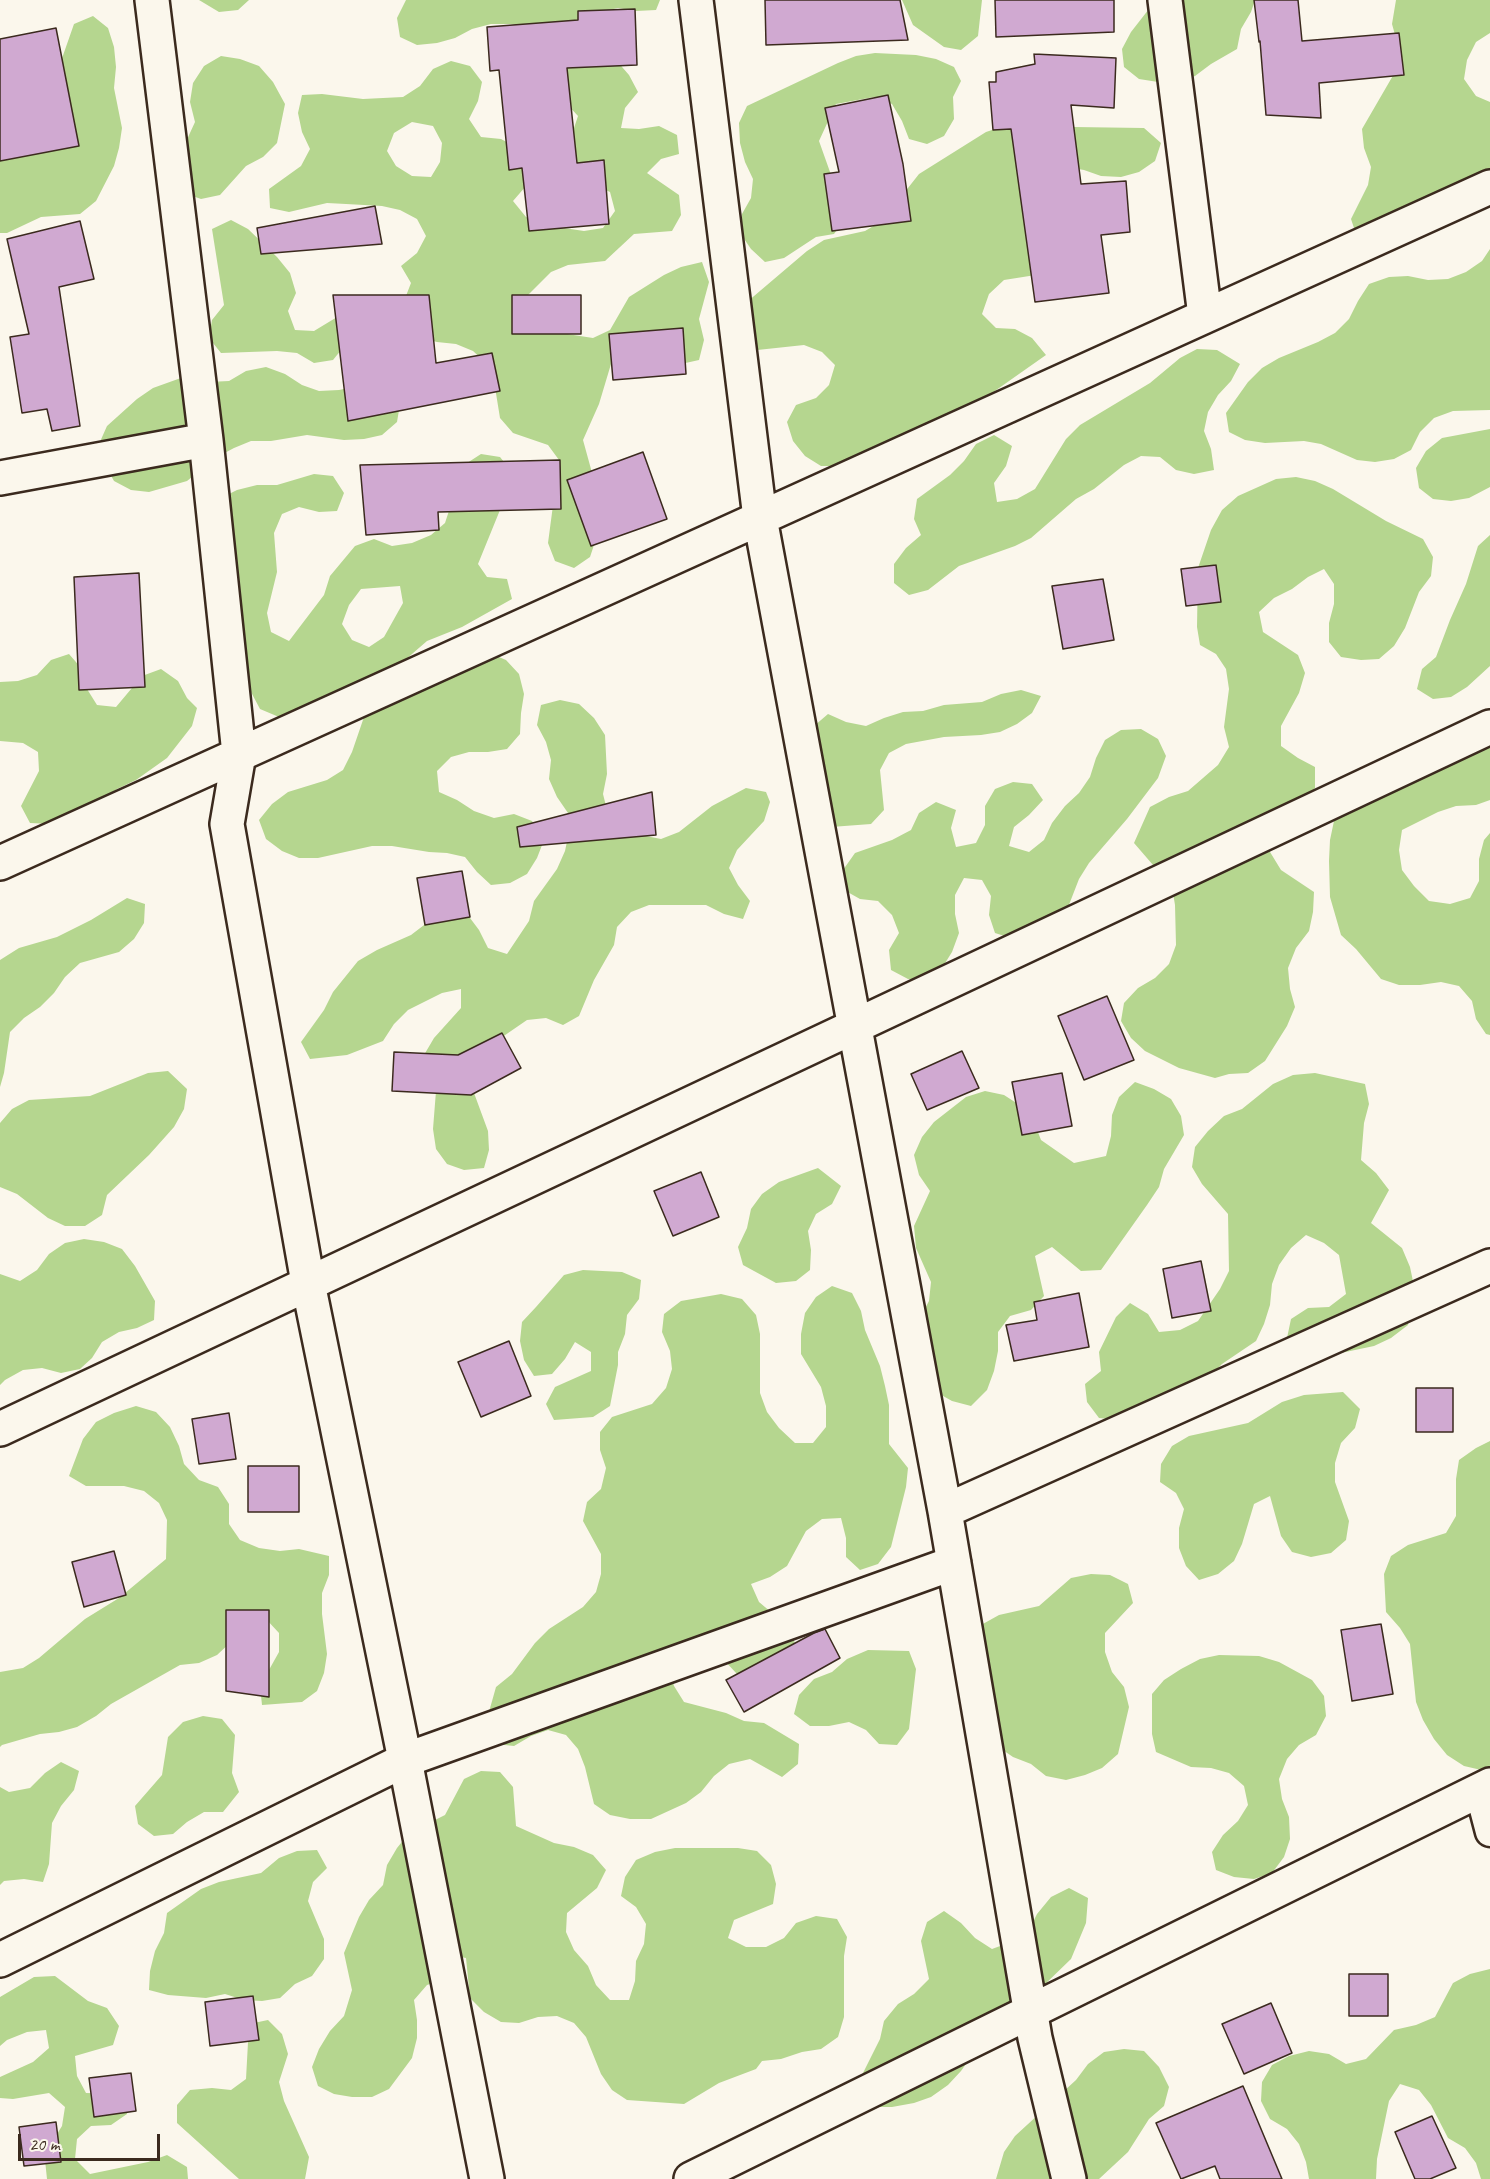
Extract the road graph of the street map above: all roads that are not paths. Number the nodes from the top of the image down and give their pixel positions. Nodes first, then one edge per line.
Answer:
1 (152, 0) edge
2 (696, 0) edge
3 (1165, 0) edge
4 (1490, 187) edge
5 (1205, 316) junction
6 (206, 440) junction
7 (0, 478) edge
8 (760, 518) junction
9 (1490, 727) edge
10 (239, 754) junction
11 (0, 863) edge
12 (856, 1026) junction
13 (1490, 1266) edge
14 (308, 1283) junction
15 (0, 1429) edge
16 (945, 1511) junction
17 (954, 1563) junction
18 (405, 1760) junction
19 (1485, 1788) edge
20 (1490, 1832) edge
21 (0, 1960) edge
22 (1031, 2012) junction
23 (487, 2179) edge
24 (691, 2179) edge
25 (1069, 2179) edge

1 - 6 street
2 - 8 street
3 - 5 street
4 - 5 street
5 - 8 street
6 - 7 street
6 - 10 street
8 - 10 street
8 - 12 street
9 - 12 street
10 - 11 street
10 - 14 street
12 - 14 street
12 - 16 street
13 - 16 street
14 - 15 street
14 - 18 street
16 - 17 street
17 - 18 street
17 - 22 street
18 - 21 street
18 - 23 street
19 - 20 lane
19 - 22 street
22 - 24 street
22 - 25 street

